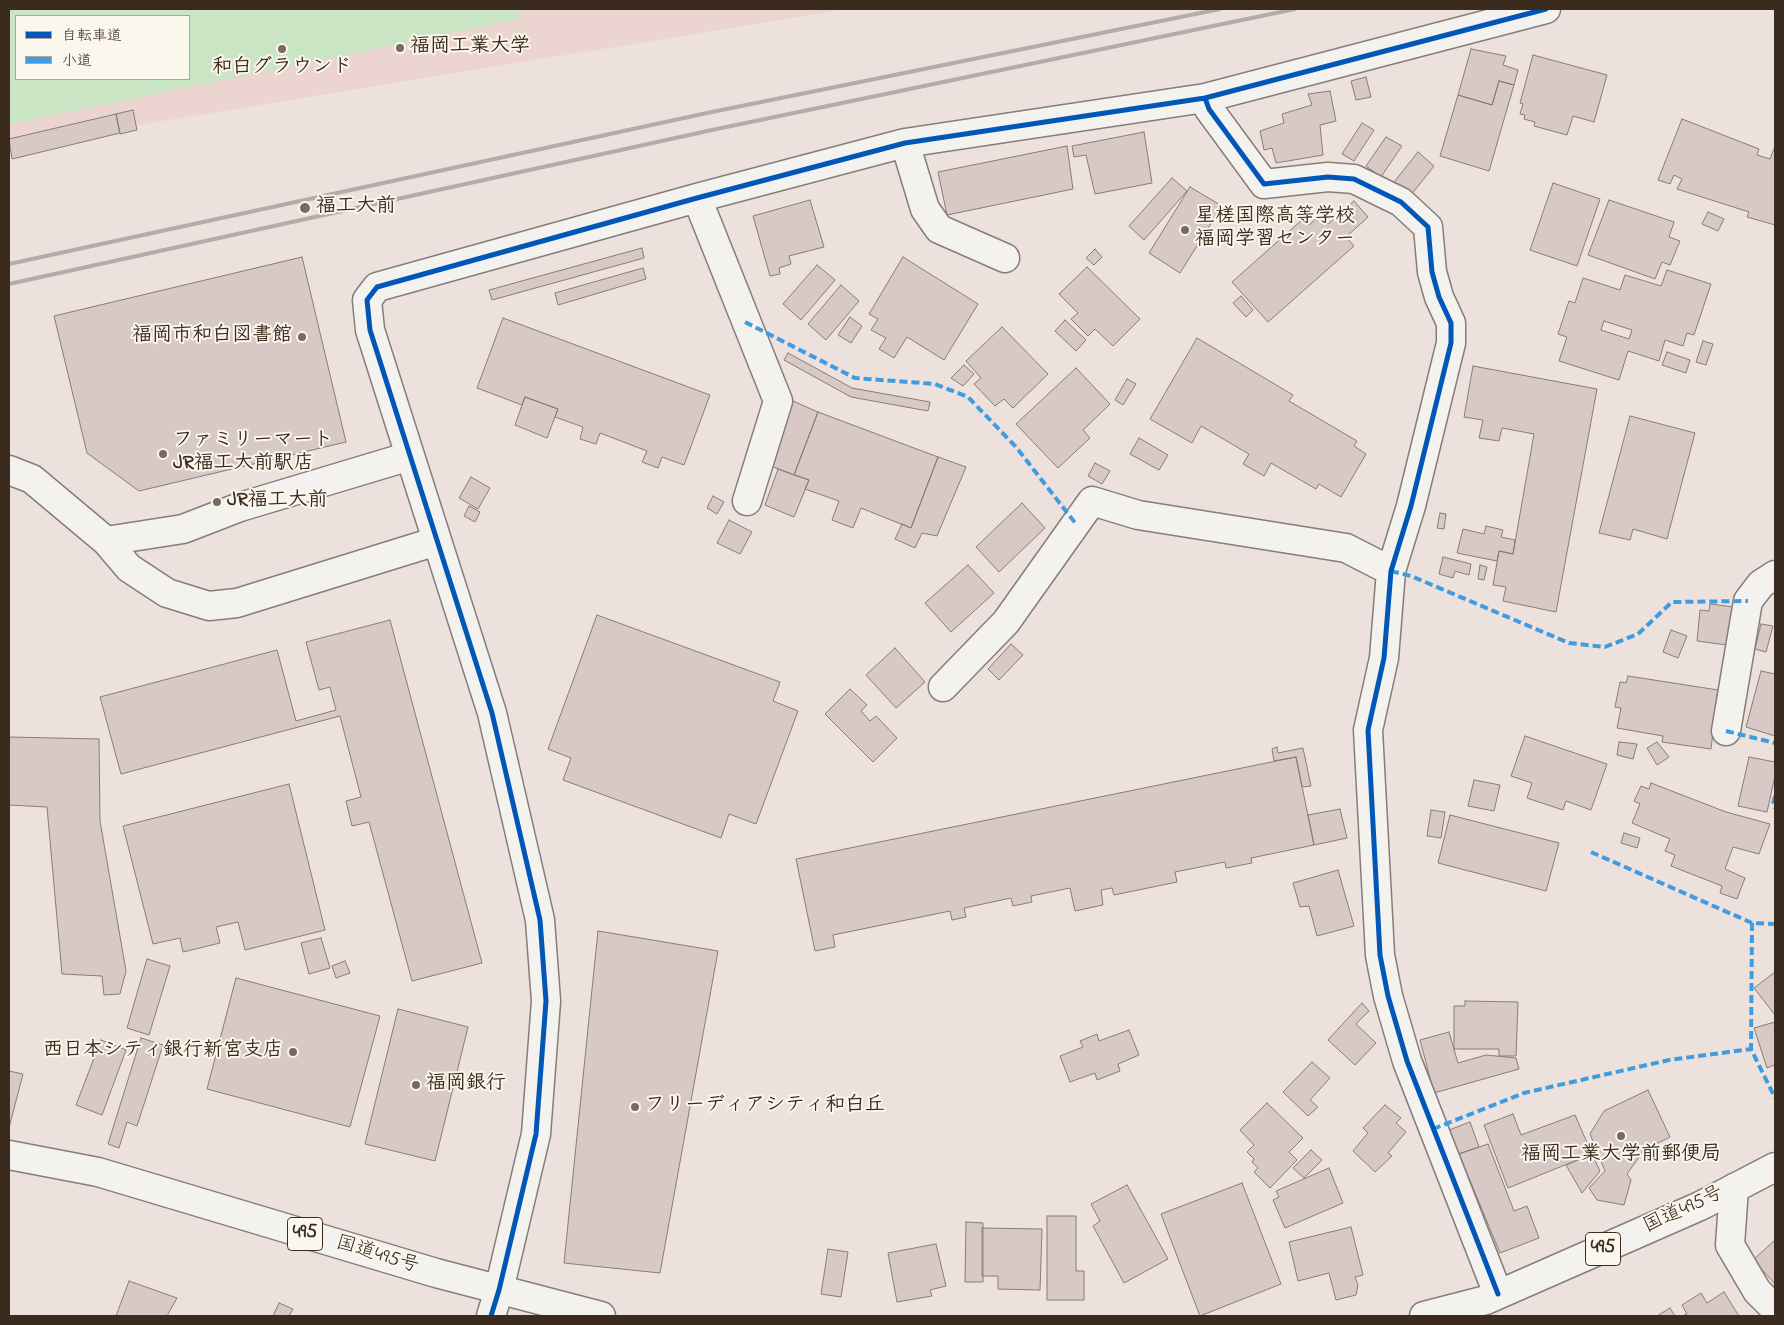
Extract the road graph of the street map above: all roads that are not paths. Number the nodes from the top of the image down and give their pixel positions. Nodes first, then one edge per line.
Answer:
1 (1546, 9) edge
2 (1205, 98) junction
3 (904, 143) junction
4 (697, 198) junction
5 (1005, 258) dead end
6 (410, 456) junction
7 (9, 470) edge
8 (747, 501) dead end
9 (106, 541) junction
10 (437, 541) junction
11 (1392, 571) junction
12 (1775, 575) edge
13 (943, 687) dead end
14 (1726, 731) dead end
15 (9, 1155) edge
16 (1775, 1167) edge
17 (1734, 1188) junction
18 (499, 1290) junction
19 (1498, 1294) junction
20 (1775, 1309) edge
21 (491, 1316) edge
22 (601, 1316) edge
23 (1424, 1316) edge

1 - 2 main road
2 - 3 main road
2 - 11 main road
3 - 4 main road
3 - 5 main road
4 - 6 main road
4 - 8 main road
6 - 9 main road
6 - 10 main road
7 - 9 main road
9 - 10 main road
10 - 18 main road
11 - 13 main road
11 - 19 main road
12 - 14 main road
15 - 18 main road, 国道495号 / 495
16 - 17 main road, 国道495号 / 495
17 - 19 main road, 国道495号 / 495
17 - 20 main road
18 - 21 main road
18 - 22 main road, 国道495号 / 495
19 - 23 main road, 国道495号 / 495

